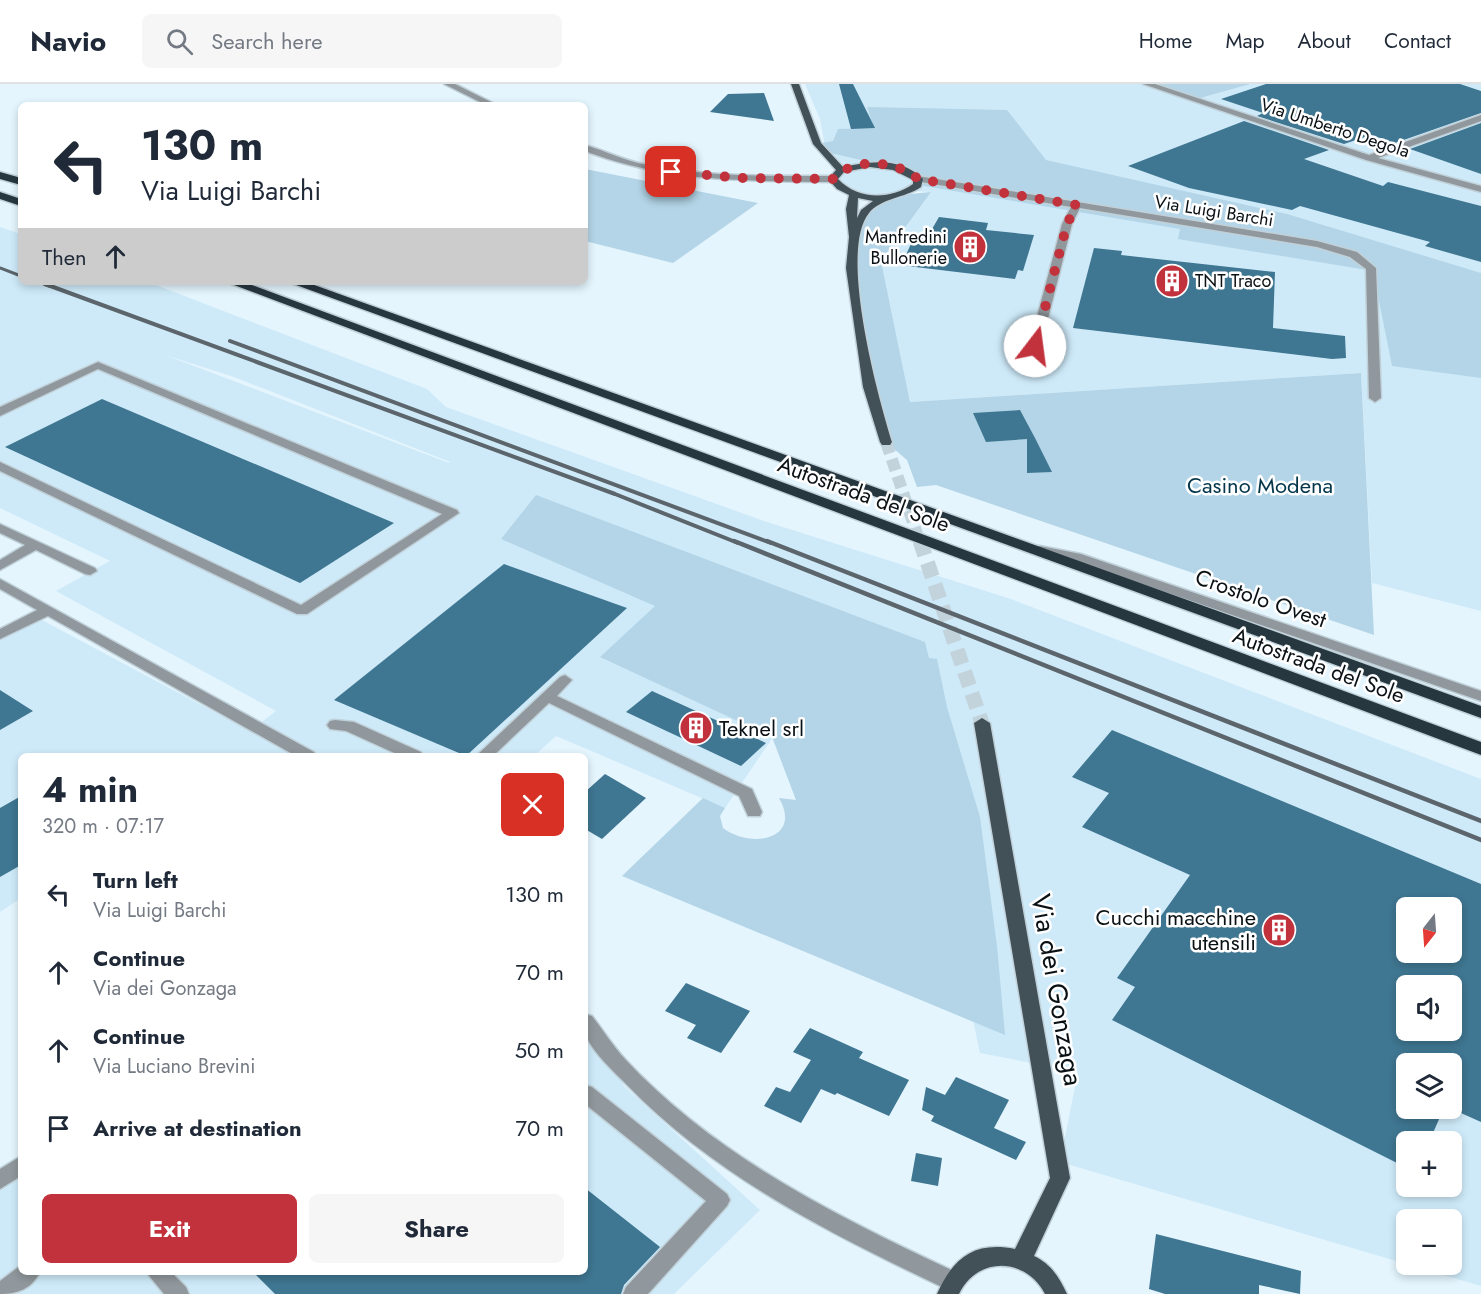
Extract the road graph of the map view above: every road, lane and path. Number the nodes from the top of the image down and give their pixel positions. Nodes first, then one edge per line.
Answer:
1 (448, 84) edge
2 (795, 84) edge
3 (1147, 84) edge
4 (487, 102) edge
5 (1481, 117) edge
6 (588, 150) edge
7 (826, 152) junction
8 (1369, 158) junction
9 (870, 164) junction
10 (841, 170) junction
11 (0, 175) edge
12 (833, 179) junction
13 (918, 179) junction
14 (18, 182) edge
15 (1481, 189) edge
16 (854, 194) junction
17 (0, 195) edge
18 (885, 197) junction
19 (18, 202) edge
20 (1077, 205) junction
21 (854, 237) junction
22 (240, 285) edge
23 (302, 285) edge
24 (1035, 346) dead end
25 (1375, 398) dead end
26 (0, 412) edge
27 (886, 442) tunnel mouth
28 (0, 466) edge
29 (0, 528) edge
30 (35, 545) junction
31 (1025, 548) junction
32 (0, 566) edge
33 (90, 571) dead end
34 (0, 583) edge
35 (48, 610) junction
36 (0, 635) edge
37 (565, 680) dead end
38 (1481, 696) edge
39 (548, 697) junction
40 (1481, 712) edge
41 (982, 723) tunnel mouth
42 (335, 726) dead end
43 (1481, 749) edge
44 (303, 753) edge
45 (408, 753) edge
46 (487, 753) edge
47 (754, 812) dead end
48 (588, 1025) edge
49 (588, 1095) edge
50 (18, 1167) edge
51 (0, 1180) edge
52 (1021, 1260) junction
53 (25, 1275) edge
54 (160, 1275) edge
55 (950, 1288) edge
56 (0, 1294) edge
57 (177, 1294) edge
58 (634, 1294) edge
59 (1056, 1294) edge

1 - 4 street
2 - 7 main road
3 - 8 street, Via Umberto Degola
5 - 8 street
6 - 12 street
7 - 9 main road
7 - 10 main road
8 - 15 street, Via Umberto Degola
9 - 10 main road
9 - 13 main road
10 - 12 main road
11 - 14 highway
12 - 16 main road
13 - 18 main road
13 - 20 street, Via Luigi Barchi
16 - 18 main road
16 - 21 main road
17 - 19 highway
18 - 21 main road
20 - 24 street
20 - 25 street, Via Luigi Barchi
21 - 27 main road
22 - 43 highway, Autostrada del Sole
23 - 31 highway, Autostrada del Sole
26 - 28 street
29 - 30 street
30 - 32 street
30 - 33 street
31 - 38 street, Crostolo Ovest
31 - 40 highway, Autostrada del Sole
34 - 35 street
35 - 36 street
35 - 44 street
37 - 39 street
39 - 46 street
39 - 47 street
41 - 52 main road, Via dei Gonzaga
42 - 45 street
48 - 55 street
49 - 58 street
50 - 51 street
52 - 55 main road
52 - 59 main road
53 - 56 street
54 - 57 street

